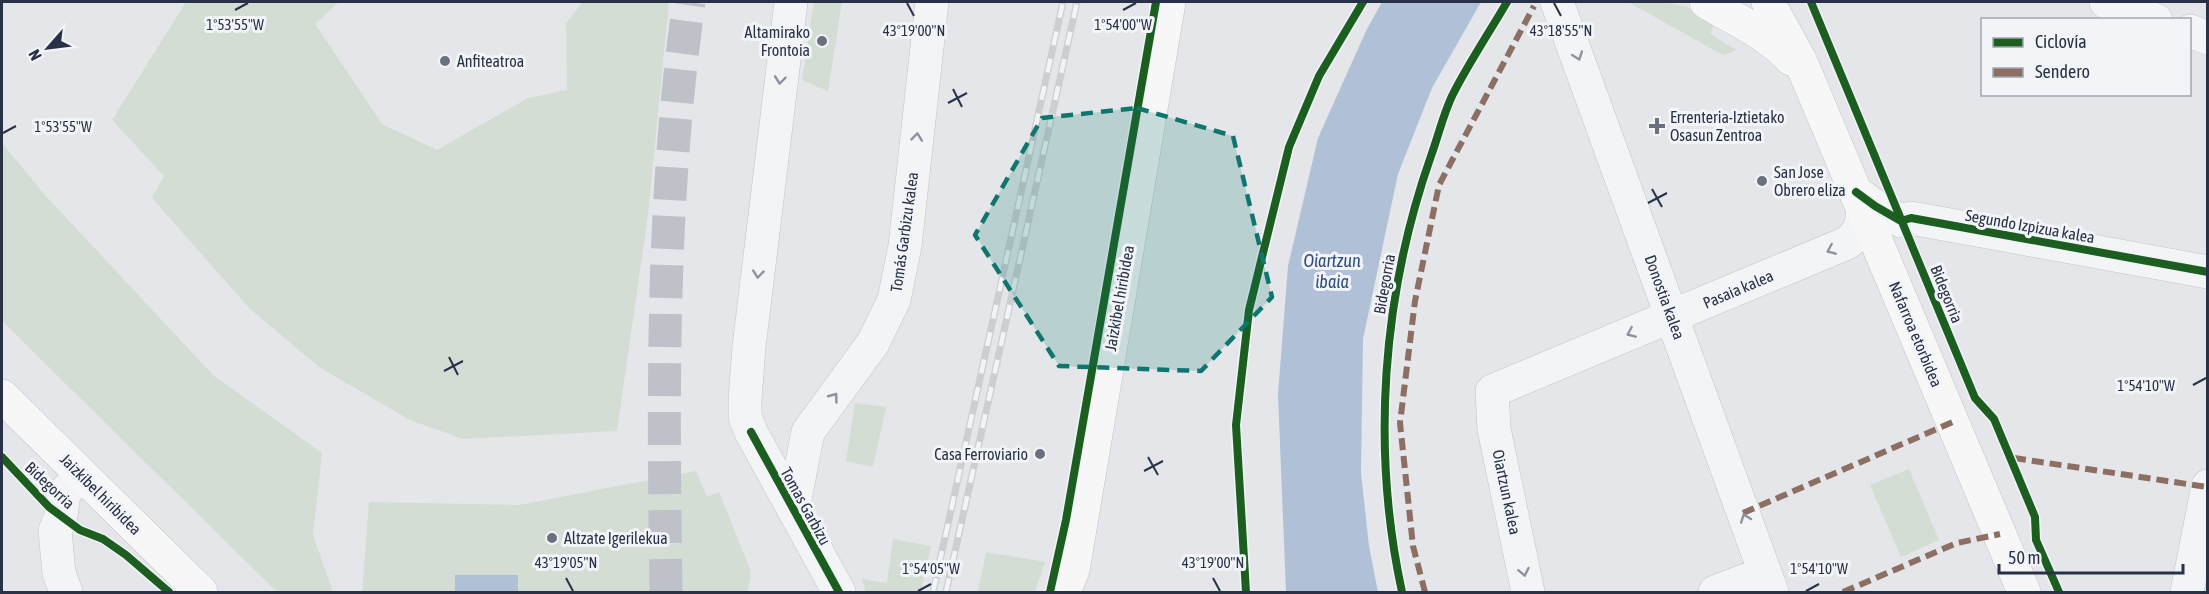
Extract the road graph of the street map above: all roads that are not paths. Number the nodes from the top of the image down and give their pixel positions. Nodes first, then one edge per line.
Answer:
1 (791, 2) edge
2 (932, 2) edge
3 (1169, 2) edge
4 (1557, 2) edge
5 (1706, 2) edge
6 (1768, 2) edge
7 (2106, 2) edge
8 (2150, 18) edge
9 (2191, 31) edge
10 (2208, 38) edge
11 (1805, 76) junction
12 (1860, 200) junction
13 (2208, 272) edge
14 (1672, 316) junction
15 (1492, 391) joint
16 (2, 396) edge
17 (751, 432) junction
18 (808, 432) junction
19 (81, 475) junction
20 (2208, 486) edge
21 (793, 509) junction
22 (1768, 583) edge
23 (1070, 585) edge
24 (66, 592) edge
25 (201, 592) edge
26 (838, 592) edge
27 (1528, 592) edge
28 (1715, 592) edge
29 (2024, 592) edge
30 (2187, 592) edge

1 -> 17 street
18 -> 2 street, Tomás Garbizu kalea
3 - 23 main road, Jaizkibel hiribidea
4 -> 14 street, Donostia kalea
5 - 11 main road, Nafarroa etorbidea
6 - 11 main road, Nafarroa etorbidea
7 - 8 street
9 - 10 street
11 - 12 main road, Nafarroa etorbidea
12 - 13 street, Segundo Izpizua kalea
12 -> 14 street, Pasaia kalea
12 - 29 main road, Nafarroa etorbidea
14 -> 15 street, Pasaia kalea
22 -> 14 street, Donostia kalea
15 -> 27 street, Oiartzun kalea
16 - 19 main road, Jaizkibel hiribidea
17 - 18 street, Tomas Garbizu
17 - 21 street, Tomas Garbizu
18 - 21 street, Tomás Garbizu kalea
19 - 24 street
19 - 25 main road, Jaizkibel hiribidea
20 - 30 street
21 - 26 street, Tomas Garbizu
22 - 28 street

